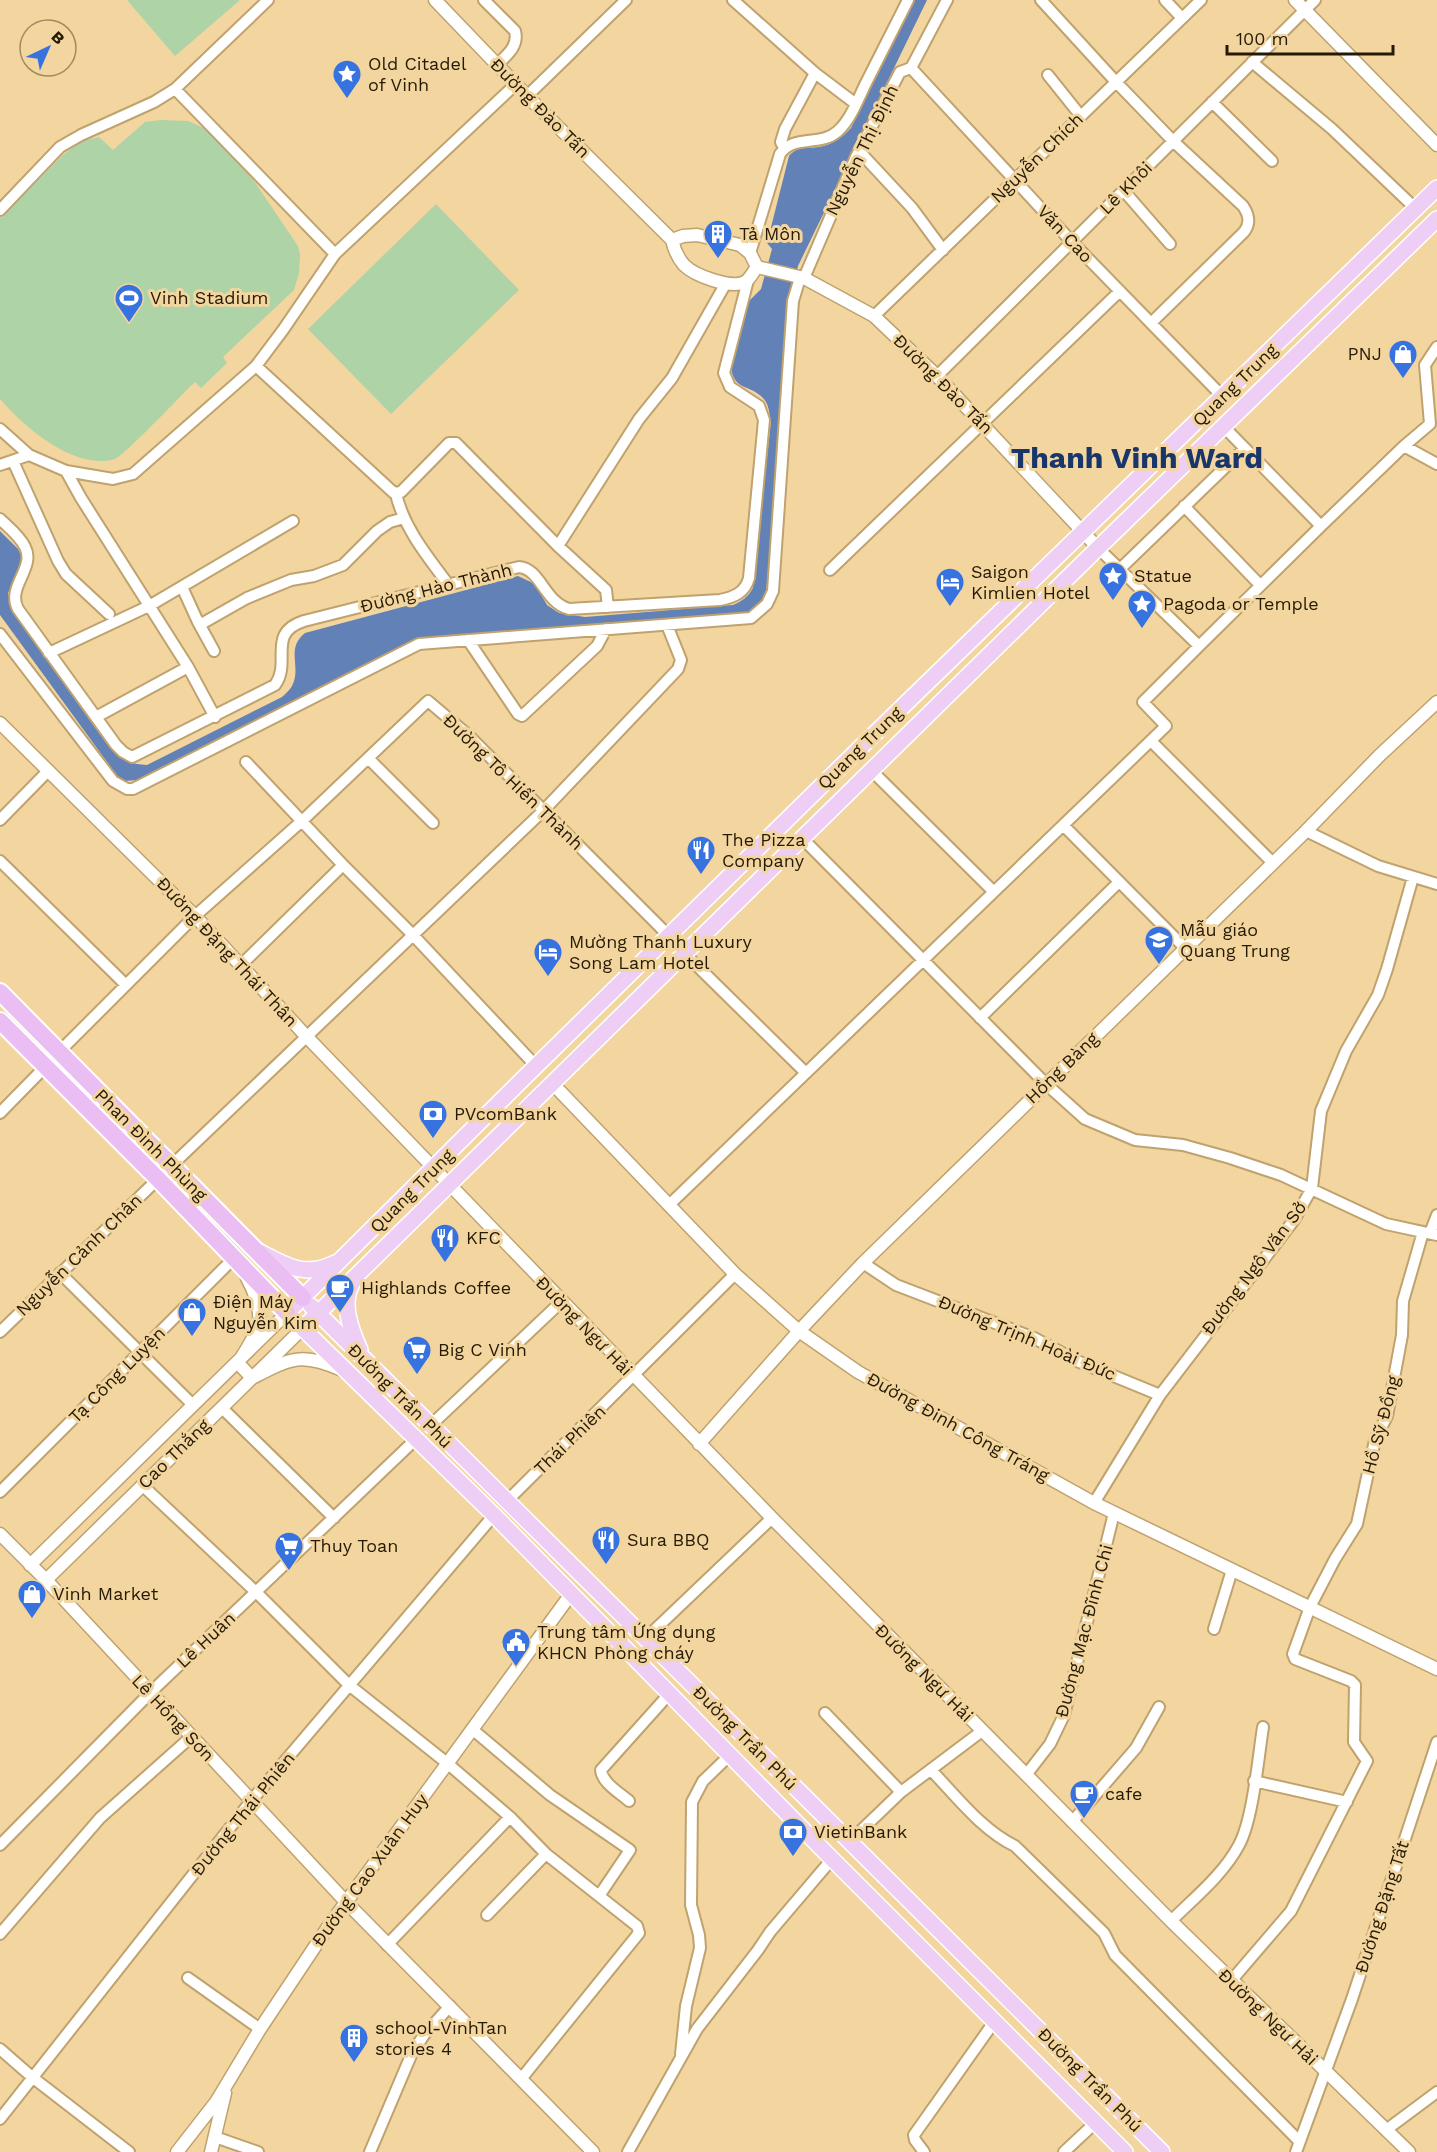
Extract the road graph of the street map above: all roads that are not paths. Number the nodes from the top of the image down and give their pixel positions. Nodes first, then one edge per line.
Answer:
1 (268, 0) edge
2 (435, 0) edge
3 (484, 0) edge
4 (626, 0) edge
5 (733, 0) edge
6 (908, 0) edge
7 (947, 0) edge
8 (1041, 0) edge
9 (1165, 0) edge
10 (1201, 0) edge
11 (1295, 0) edge
12 (1315, 0) edge
13 (1305, 10) junction
14 (1182, 18) junction
15 (1252, 62) junction
16 (497, 65) junction
17 (911, 68) junction
18 (815, 73) junction
19 (1048, 75) dead end
20 (1116, 82) junction
21 (516, 84) junction
22 (175, 89) junction
23 (527, 96) junction
24 (1212, 102) junction
25 (856, 105) junction
26 (1080, 115) junction
27 (1173, 141) junction
28 (1437, 145) edge
29 (784, 148) junction
30 (859, 151) junction
31 (1272, 161) dead end
32 (1015, 180) junction
33 (1437, 188) edge
34 (1124, 191) junction
35 (1416, 209) junction
36 (0, 210) edge
37 (1437, 219) edge
38 (672, 240) junction
39 (1072, 242) junction
40 (1170, 244) dead end
41 (943, 250) junction
42 (750, 253) junction
43 (334, 254) junction
44 (760, 268) junction
45 (800, 278) junction
46 (748, 280) junction
47 (726, 284) junction
48 (1120, 291) junction
49 (874, 316) junction
50 (1151, 323) junction
51 (1437, 347) edge
52 (256, 366) junction
53 (937, 376) junction
54 (1223, 397) junction
55 (1434, 421) edge
56 (982, 424) junction
57 (1224, 427) junction
58 (0, 429) edge
59 (1404, 446) junction
60 (1244, 449) junction
61 (28, 455) junction
62 (13, 461) junction
63 (1437, 464) edge
64 (0, 465) edge
65 (66, 471) junction
66 (396, 494) junction
67 (1184, 507) junction
68 (405, 518) junction
69 (0, 519) edge
70 (293, 521) dead end
71 (1321, 526) junction
72 (1084, 531) junction
73 (558, 546) junction
74 (1098, 548) junction
75 (1120, 568) junction
76 (830, 570) dead end
77 (448, 584) junction
78 (1260, 585) junction
79 (182, 587) junction
80 (149, 606) junction
81 (608, 607) junction
82 (109, 614) dead end
83 (198, 622) junction
84 (667, 625) junction
85 (606, 629) junction
86 (0, 634) edge
87 (468, 640) junction
88 (1199, 645) junction
89 (214, 651) dead end
90 (49, 653) junction
91 (951, 660) junction
92 (188, 667) junction
93 (969, 676) junction
94 (1437, 702) edge
95 (96, 717) junction
96 (215, 717) junction
97 (0, 723) edge
98 (1151, 741) junction
99 (368, 758) junction
100 (246, 762) dead end
101 (48, 771) junction
102 (872, 771) junction
103 (543, 811) junction
104 (0, 819) edge
105 (303, 820) junction
106 (433, 823) dead end
107 (1063, 825) junction
108 (1306, 831) junction
109 (803, 839) junction
110 (0, 861) edge
111 (1273, 863) junction
112 (343, 866) junction
113 (1413, 877) junction
114 (1119, 882) junction
115 (1437, 884) edge
116 (993, 891) junction
117 (195, 916) junction
118 (413, 935) junction
119 (669, 936) junction
120 (1185, 948) junction
121 (686, 955) junction
122 (922, 960) junction
123 (241, 965) junction
124 (126, 985) junction
125 (0, 992) edge
126 (980, 1018) junction
127 (0, 1021) edge
128 (306, 1036) junction
129 (59, 1052) junction
130 (536, 1066) junction
131 (45, 1067) junction
132 (806, 1073) junction
133 (552, 1083) junction
134 (1046, 1084) junction
135 (0, 1113) edge
136 (171, 1166) junction
137 (435, 1168) junction
138 (158, 1179) junction
139 (450, 1184) junction
140 (1312, 1188) junction
141 (669, 1205) junction
142 (1437, 1215) edge
143 (1430, 1233) edge
144 (255, 1249) junction
145 (345, 1257) junction
146 (237, 1261) junction
147 (862, 1263) junction
148 (60, 1272) junction
149 (360, 1272) junction
150 (735, 1274) junction
151 (303, 1298) junction
152 (561, 1302) junction
153 (287, 1313) junction
154 (318, 1313) junction
155 (303, 1328) junction
156 (0, 1331) edge
157 (799, 1331) junction
158 (140, 1353) junction
159 (364, 1358) junction
160 (238, 1363) junction
161 (348, 1372) junction
162 (634, 1377) junction
163 (252, 1378) junction
164 (1160, 1395) junction
165 (193, 1405) junction
166 (222, 1408) junction
167 (430, 1426) junction
168 (416, 1439) junction
169 (699, 1444) junction
170 (126, 1470) junction
171 (142, 1485) junction
172 (0, 1492) edge
173 (506, 1502) junction
174 (1094, 1503) junction
175 (1114, 1513) junction
176 (494, 1515) junction
177 (334, 1518) junction
178 (772, 1518) junction
179 (0, 1534) edge
180 (30, 1564) junction
181 (1232, 1570) junction
182 (46, 1580) junction
183 (586, 1580) junction
184 (256, 1593) junction
185 (571, 1594) junction
186 (1310, 1607) junction
187 (1214, 1629) dead end
188 (645, 1639) junction
189 (1437, 1669) edge
190 (349, 1685) junction
191 (150, 1693) junction
192 (670, 1693) junction
193 (1159, 1707) dead end
194 (825, 1713) dead end
195 (1263, 1727) dead end
196 (472, 1729) junction
197 (982, 1731) junction
198 (191, 1737) junction
199 (1437, 1742) edge
200 (730, 1755) junction
201 (447, 1764) junction
202 (931, 1770) junction
203 (1026, 1775) junction
204 (1254, 1781) junction
205 (902, 1792) junction
206 (251, 1802) junction
207 (629, 1802) dead end
208 (1347, 1802) junction
209 (510, 1817) junction
210 (1072, 1822) junction
211 (849, 1842) junction
212 (0, 1845) edge
213 (546, 1854) junction
214 (832, 1859) junction
215 (599, 1896) junction
216 (346, 1902) junction
217 (487, 1915) dead end
218 (1171, 1921) junction
219 (0, 1934) edge
220 (387, 1944) junction
221 (188, 1978) dead end
222 (1231, 1981) junction
223 (1012, 2003) junction
224 (450, 2006) junction
225 (994, 2022) junction
226 (260, 2029) junction
227 (0, 2049) edge
228 (680, 2059) junction
229 (1325, 2072) junction
230 (32, 2077) junction
231 (521, 2079) junction
232 (226, 2086) junction
233 (1437, 2092) edge
234 (0, 2119) edge
235 (1095, 2123) junction
236 (1138, 2128) junction
237 (1386, 2130) junction
238 (215, 2137) junction
239 (1299, 2140) junction
240 (1122, 2149) edge
241 (129, 2152) edge
242 (177, 2152) edge
243 (211, 2152) edge
244 (258, 2152) edge
245 (370, 2152) edge
246 (593, 2152) edge
247 (628, 2152) edge
248 (924, 2152) edge
249 (1064, 2152) edge
250 (1162, 2152) edge
251 (1296, 2152) edge
252 (1408, 2152) edge

1 - 22 street
2 - 16 street, Đường Đào Tấn
3 - 16 street
4 - 23 street
5 - 18 street
6 - 25 street
7 - 17 street, Nguyễn Thị Định
8 - 20 street
9 - 14 street
10 - 14 street, Nguyễn Chích
11 - 13 street
12 - 13 street, Lê Khôi
13 - 15 street, Lê Khôi
13 - 28 street
14 - 20 street, Nguyễn Chích
15 - 24 street, Lê Khôi
15 - 35 street
16 - 21 street, Đường Đào Tấn
17 - 30 street, Nguyễn Thị Định
17 - 32 street, Văn Cao
18 - 25 street
18 - 29 street
19 - 26 street
20 - 26 street, Nguyễn Chích
20 - 27 street
21 - 23 street, Đường Đào Tấn
21 - 43 street
22 - 36 street
22 - 43 street
23 - 38 street, Đường Đào Tấn
24 - 27 street, Lê Khôi
24 - 31 street
25 - 29 street
26 - 32 street, Nguyễn Chích
27 - 34 street, Lê Khôi
27 - 50 street
29 - 42 street
30 - 41 street
30 - 45 street, Nguyễn Thị Định
32 - 39 street, Văn Cao
32 - 41 street, Nguyễn Chích
33 - 35 main road, Quang Trung
34 - 39 street, Lê Khôi
34 - 40 street
35 - 54 main road, Quang Trung
37 - 57 main road, Quang Trung
38 - 42 street
38 - 47 street, Đường Đào Tấn
39 - 48 street, Văn Cao
39 - 53 street, Lê Khôi
41 - 49 street, Nguyễn Chích
42 - 44 street
43 - 52 street
44 - 45 street, Đường Đào Tấn
44 - 46 street
45 - 49 street, Đường Đào Tấn
45 - 84 street, Nguyễn Thị Định
46 - 47 street, Đường Đào Tấn
46 - 81 street, Đường Hào Thành
47 - 73 street
48 - 50 street, Văn Cao
48 - 56 street
49 - 53 street, Đường Đào Tấn
50 - 54 street, Văn Cao
51 - 55 street
52 - 65 street
52 - 66 street
53 - 56 street, Đường Đào Tấn
54 - 72 main road, Quang Trung
55 - 59 street
56 - 72 street, Đường Đào Tấn
56 - 76 street
57 - 60 street
57 - 74 main road, Quang Trung
58 - 61 street
59 - 63 street
59 - 71 street
60 - 67 street
60 - 71 street
61 - 62 street
61 - 65 street
62 - 64 street
62 - 82 street
65 - 80 street
66 - 68 street
66 - 73 street
67 - 75 street
67 - 78 street
68 - 77 street
68 - 83 street
69 - 90 street, Đường Hào Thành
70 - 79 street
71 - 78 street
72 - 74 street, Đường Đào Tấn
72 - 91 main road, Quang Trung
73 - 81 street
74 - 75 street
74 - 93 main road, Quang Trung
75 - 88 street
77 - 81 street, Đường Hào Thành
77 - 96 street, Đường Hào Thành
78 - 88 street
79 - 80 street
79 - 83 street
80 - 90 street
80 - 92 street
83 - 89 street
84 - 85 street, Nguyễn Thị Định
84 - 103 street
85 - 87 street, Nguyễn Thị Định
85 - 87 street
86 - 87 street, Nguyễn Thị Định
88 - 98 street
90 - 95 street, Đường Hào Thành
91 - 93 main road
91 - 119 main road, Quang Trung
92 - 95 street
92 - 96 street
93 - 102 main road, Quang Trung
94 - 108 street, Hồng Bàng
95 - 96 street, Đường Hào Thành
97 - 101 street, Đường Đặng Thái Thân
98 - 107 street
98 - 111 street
99 - 103 street, Đường Tô Hiến Thành
99 - 105 street, Đường Tô Hiến Thành
99 - 106 street
100 - 105 street
101 - 104 street
101 - 117 street, Đường Đặng Thái Thân
102 - 109 main road, Quang Trung
102 - 116 street
103 - 118 street
103 - 119 street, Đường Tô Hiến Thành
105 - 112 street
105 - 117 street, Đường Tô Hiến Thành
107 - 114 street
107 - 116 street
108 - 111 street, Hồng Bàng
108 - 113 street
109 - 121 main road, Quang Trung
109 - 122 street
110 - 124 street
111 - 120 street, Hồng Bàng
112 - 118 street
112 - 123 street
113 - 115 street
113 - 140 street, Đường Ngô Văn Sở
114 - 120 street
114 - 126 street
116 - 122 street
117 - 123 street, Đường Đặng Thái Thân
117 - 124 street, Đường Tô Hiến Thành
118 - 128 street
118 - 130 street
119 - 121 main road
119 - 130 main road, Quang Trung
120 - 134 street, Hồng Bàng
121 - 132 street
121 - 133 main road, Quang Trung
122 - 126 street
122 - 132 street
123 - 128 street, Đường Đặng Thái Thân
124 - 129 street, Đường Tô Hiến Thành
125 - 129 highway, Phan Đình Phùng
126 - 134 street
127 - 131 highway, Phan Đình Phùng
128 - 136 street
128 - 137 street, Đường Đặng Thái Thân
129 - 131 main road
129 - 136 highway, Phan Đình Phùng
130 - 133 main road
130 - 137 main road, Quang Trung
131 - 135 street
131 - 138 highway, Phan Đình Phùng
132 - 141 street
133 - 139 main road, Quang Trung
133 - 141 street, Đường Đinh Công Tráng
134 - 140 street
134 - 147 street, Hồng Bàng
136 - 138 main road
136 - 144 highway, Phan Đình Phùng
137 - 139 street, Đường Đặng Thái Thân
137 - 145 main road, Quang Trung
138 - 146 highway, Phan Đình Phùng
138 - 148 street, Nguyễn Cảnh Chân
139 - 149 main road, Quang Trung
139 - 152 street, Đường Ngư Hải
140 - 143 street
140 - 164 street, Đường Ngô Văn Sở
141 - 150 street, Đường Đinh Công Tráng
142 - 143 street, Hồ Sỹ Đồng
143 - 186 street, Hồ Sỹ Đồng
144 - 145 main road
144 - 151 highway, Phan Đình Phùng
145 - 151 main road, Quang Trung
146 - 153 highway, Phan Đình Phùng
146 - 158 street, Tạ Công Luyện
146 - 160 street
147 - 157 street, Hồng Bàng
147 - 164 street, Đường Trịnh Hoài Đức
148 - 156 street, Nguyễn Cảnh Chân
148 - 158 street
149 - 154 main road, Quang Trung
149 - 159 main road
150 - 157 street, Đường Đinh Công Tráng
150 - 162 street, Thái Phiên
151 - 153 main road, Quang Trung
151 - 154 main road, Đường Trần Phú
152 - 162 street, Đường Ngư Hải
152 - 167 street
153 - 155 main road, Đường Trần Phú
153 - 160 street
154 - 155 main road, Quang Trung
154 - 159 main road, Đường Trần Phú
155 - 161 main road, Đường Trần Phú
155 - 163 street, Cao Thắng
157 - 169 street, Hồng Bàng
157 - 174 street, Đường Đinh Công Tráng
158 - 165 street
158 - 172 street, Tạ Công Luyện
159 - 167 main road, Đường Trần Phú
160 - 163 street
160 - 165 street
161 - 163 street
161 - 168 main road, Đường Trần Phú
162 - 169 street, Đường Ngư Hải
162 - 173 street, Thái Phiên
163 - 166 street, Cao Thắng
164 - 174 street, Đường Ngô Văn Sở
165 - 170 street
166 - 171 street, Cao Thắng
166 - 177 street
167 - 168 main road
167 - 173 main road, Đường Trần Phú
168 - 176 main road, Đường Trần Phú
168 - 177 street, Lê Huân
169 - 178 street, Đường Ngư Hải
170 - 171 street
170 - 180 street
171 - 182 street, Cao Thắng
171 - 184 street
173 - 176 main road
173 - 183 main road, Đường Trần Phú
174 - 175 street, Đường Đinh Công Tráng
175 - 181 street, Đường Đinh Công Tráng
175 - 203 street, Đường Mạc Đĩnh Chi
176 - 185 main road, Đường Trần Phú
176 - 190 street, Đường Thái Phiên
177 - 184 street, Lê Huân
178 - 188 street
178 - 197 street, Đường Ngư Hải
179 - 180 street, Lê Hồng Sơn
180 - 182 street, Lê Hồng Sơn
181 - 186 street, Đường Đinh Công Tráng
181 - 187 street
182 - 191 street, Lê Hồng Sơn
183 - 185 main road
183 - 188 main road, Đường Trần Phú
184 - 190 street
184 - 191 street, Lê Huân
185 - 192 main road, Đường Trần Phú
185 - 196 street, Đường Cao Xuân Huy
186 - 189 street, Đường Đinh Công Tráng
186 - 208 street, Hồ Sỹ Đồng
188 - 211 main road, Đường Trần Phú
190 - 201 street
190 - 206 street, Đường Thái Phiên
191 - 198 street, Lê Hồng Sơn
191 - 212 street, Lê Huân
192 - 200 main road, Đường Trần Phú
192 - 207 street
193 - 210 street
194 - 205 street
195 - 204 street
196 - 201 street, Đường Cao Xuân Huy
196 - 215 street
197 - 202 street
197 - 203 street, Đường Ngư Hải
198 - 206 street, Lê Hồng Sơn
198 - 219 street
199 - 229 street, Đường Đặng Tất
200 - 214 main road, Đường Trần Phú
200 - 228 street
201 - 209 street
201 - 216 street, Đường Cao Xuân Huy
202 - 205 street
202 - 239 street
203 - 210 street, Đường Ngư Hải
204 - 208 street
204 - 218 street
205 - 211 street
206 - 216 street, Lê Hồng Sơn
206 - 230 street, Đường Thái Phiên
208 - 222 street
209 - 213 street
209 - 220 street
210 - 218 street, Đường Ngư Hải
211 - 214 main road
211 - 223 main road, Đường Trần Phú
213 - 215 street
213 - 217 street
214 - 225 main road, Đường Trần Phú
214 - 228 street
215 - 231 street
216 - 220 street, Lê Hồng Sơn
216 - 226 street, Đường Cao Xuân Huy
218 - 222 street, Đường Ngư Hải
220 - 224 street, Lê Hồng Sơn
221 - 226 street
222 - 229 street, Đường Ngư Hải
223 - 225 main road
223 - 236 main road, Đường Trần Phú
224 - 231 street, Lê Hồng Sơn
224 - 245 street
225 - 235 main road, Đường Trần Phú
225 - 248 street
226 - 232 street, Đường Cao Xuân Huy
227 - 230 street
228 - 247 street
229 - 237 street, Đường Ngư Hải
229 - 239 street, Đường Đặng Tất
230 - 234 street, Đường Thái Phiên
230 - 241 street
231 - 246 street, Lê Hồng Sơn
232 - 238 street
232 - 242 street, Đường Cao Xuân Huy
233 - 237 street
235 - 240 main road, Đường Trần Phú
235 - 249 street
236 - 240 main road
236 - 250 main road, Đường Trần Phú
237 - 252 street, Đường Ngư Hải
238 - 243 street
238 - 244 street
239 - 251 street, Đường Đặng Tất

